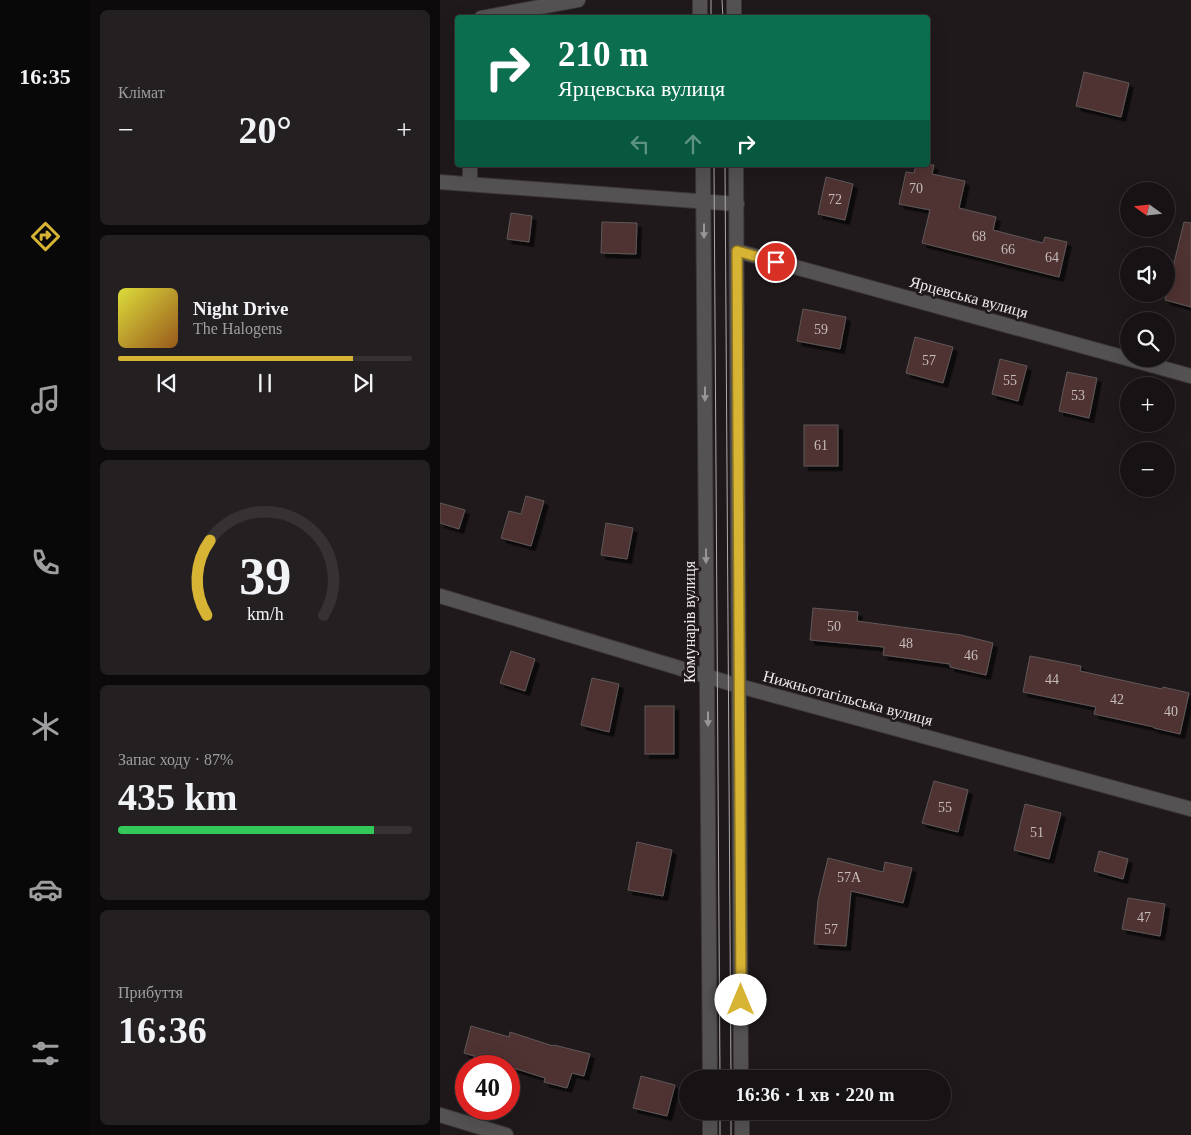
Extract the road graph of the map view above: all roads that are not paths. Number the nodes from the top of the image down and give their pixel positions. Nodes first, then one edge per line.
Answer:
1 (578, 0) edge
2 (700, 0) edge
3 (734, 0) edge
4 (497, 15) edge
5 (700, 15) edge
6 (734, 15) edge
7 (470, 167) edge
8 (703, 167) edge
9 (736, 167) edge
10 (440, 182) edge
11 (470, 183) junction
12 (704, 201) junction
13 (737, 204) junction
14 (737, 251) junction
15 (1191, 376) edge
16 (440, 596) edge
17 (707, 677) junction
18 (739, 686) junction
19 (1191, 808) edge
20 (710, 1070) edge
21 (741, 1070) edge
22 (440, 1115) edge
23 (710, 1120) edge
24 (742, 1120) edge
25 (506, 1135) edge
26 (710, 1135) edge
27 (742, 1135) edge

1 - 4 street
2 - 5 street
3 - 6 street
7 - 11 street
8 - 12 street, Комунарів вулиця
9 - 13 street
10 - 11 street
11 - 12 street
12 - 13 street
12 -> 17 street, Комунарів вулиця
13 - 14 street
14 - 15 street, Ярцевська вулиця
14 - 18 street
16 - 17 street, Нижньотагільська вулиця
17 - 18 street, Нижньотагільська вулиця
17 -> 20 street, Комунарів вулиця
18 - 19 street, Нижньотагільська вулиця
18 - 21 street
22 - 25 street
23 - 26 street
24 - 27 street

